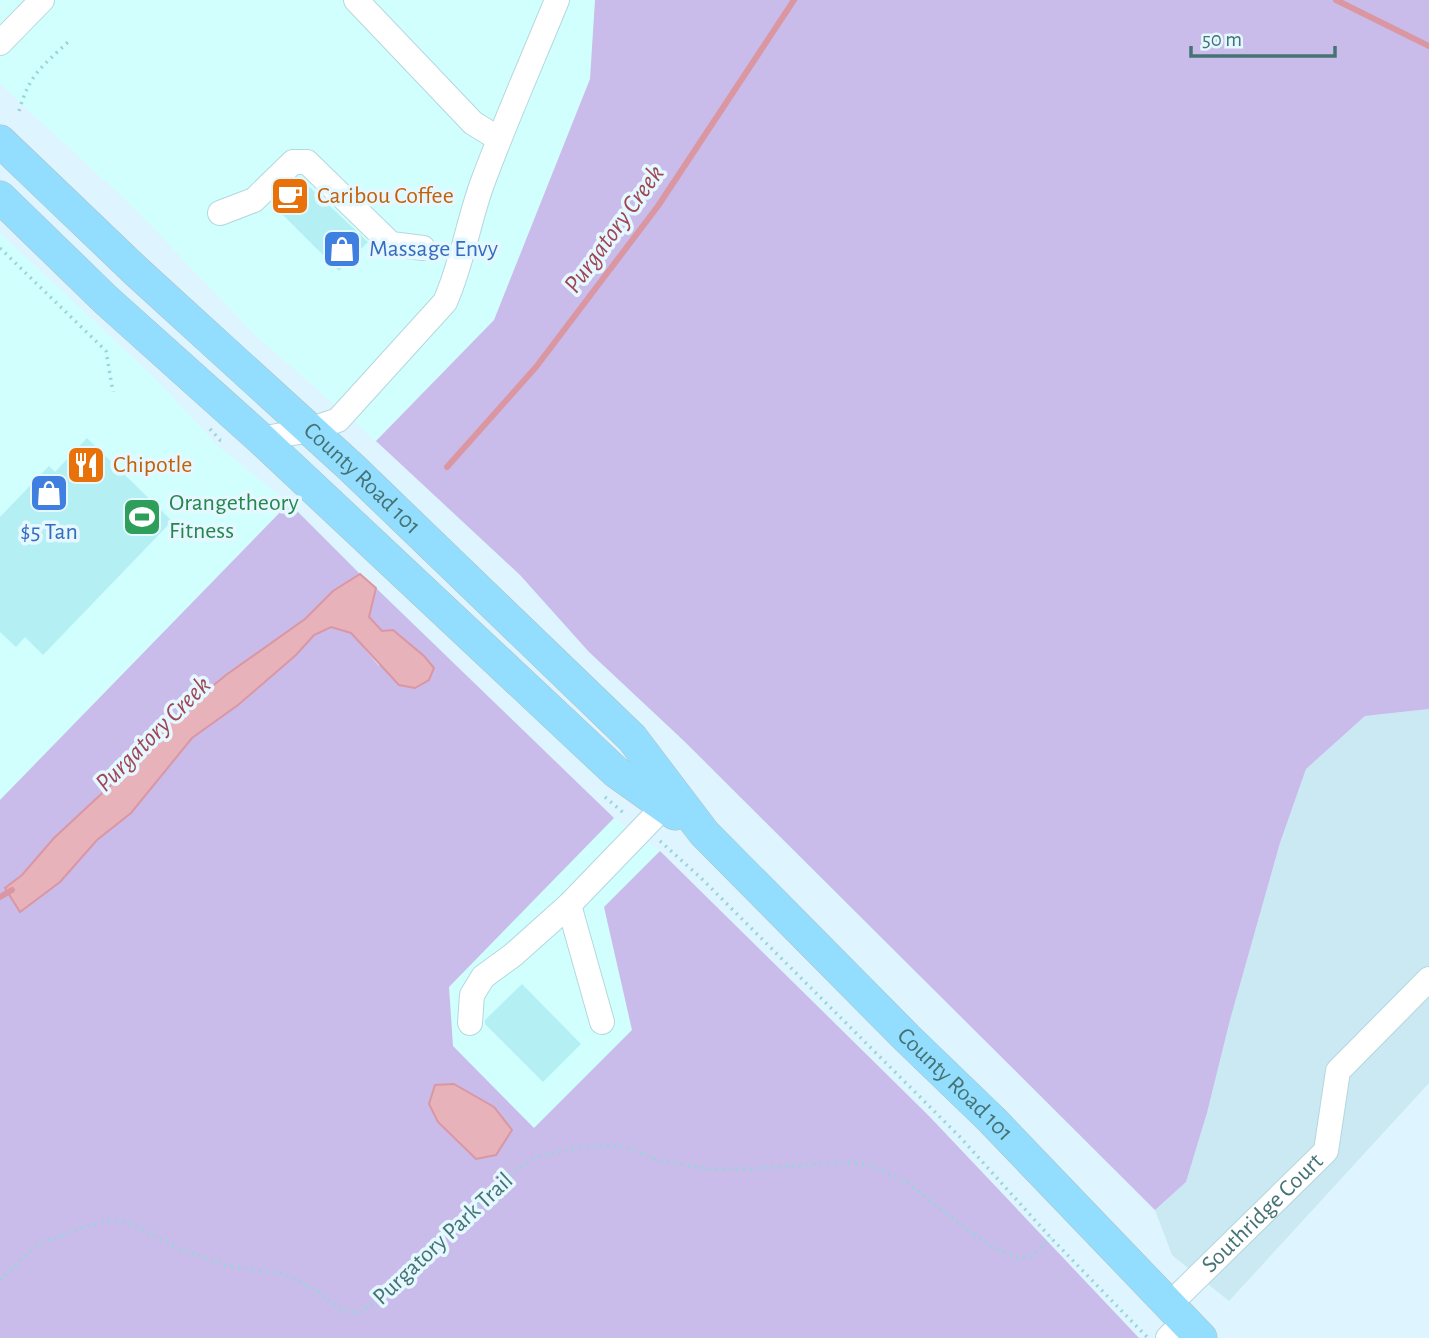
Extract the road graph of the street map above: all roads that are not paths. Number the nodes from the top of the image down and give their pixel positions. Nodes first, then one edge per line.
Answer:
1 (41, 0) edge
2 (356, 0) edge
3 (557, 0) edge
4 (0, 43) edge
5 (499, 139) junction
6 (0, 141) edge
7 (0, 197) edge
8 (220, 213) dead end
9 (423, 248) dead end
10 (309, 429) junction
11 (261, 439) junction
12 (670, 801) junction
13 (569, 905) junction
14 (1429, 979) edge
15 (602, 1022) dead end
16 (470, 1023) dead end
17 (1181, 1326) edge

1 - 4 street
2 - 5 street
3 - 5 street
5 - 10 street
6 - 10 main road, County Road 101
7 - 11 main road, County Road 101
8 - 9 street
10 - 11 street
10 - 12 main road, County Road 101
11 - 12 main road, County Road 101
12 - 13 street
12 - 17 main road, County Road 101
13 - 15 street
13 - 16 street
14 - 17 street, Southridge Court

